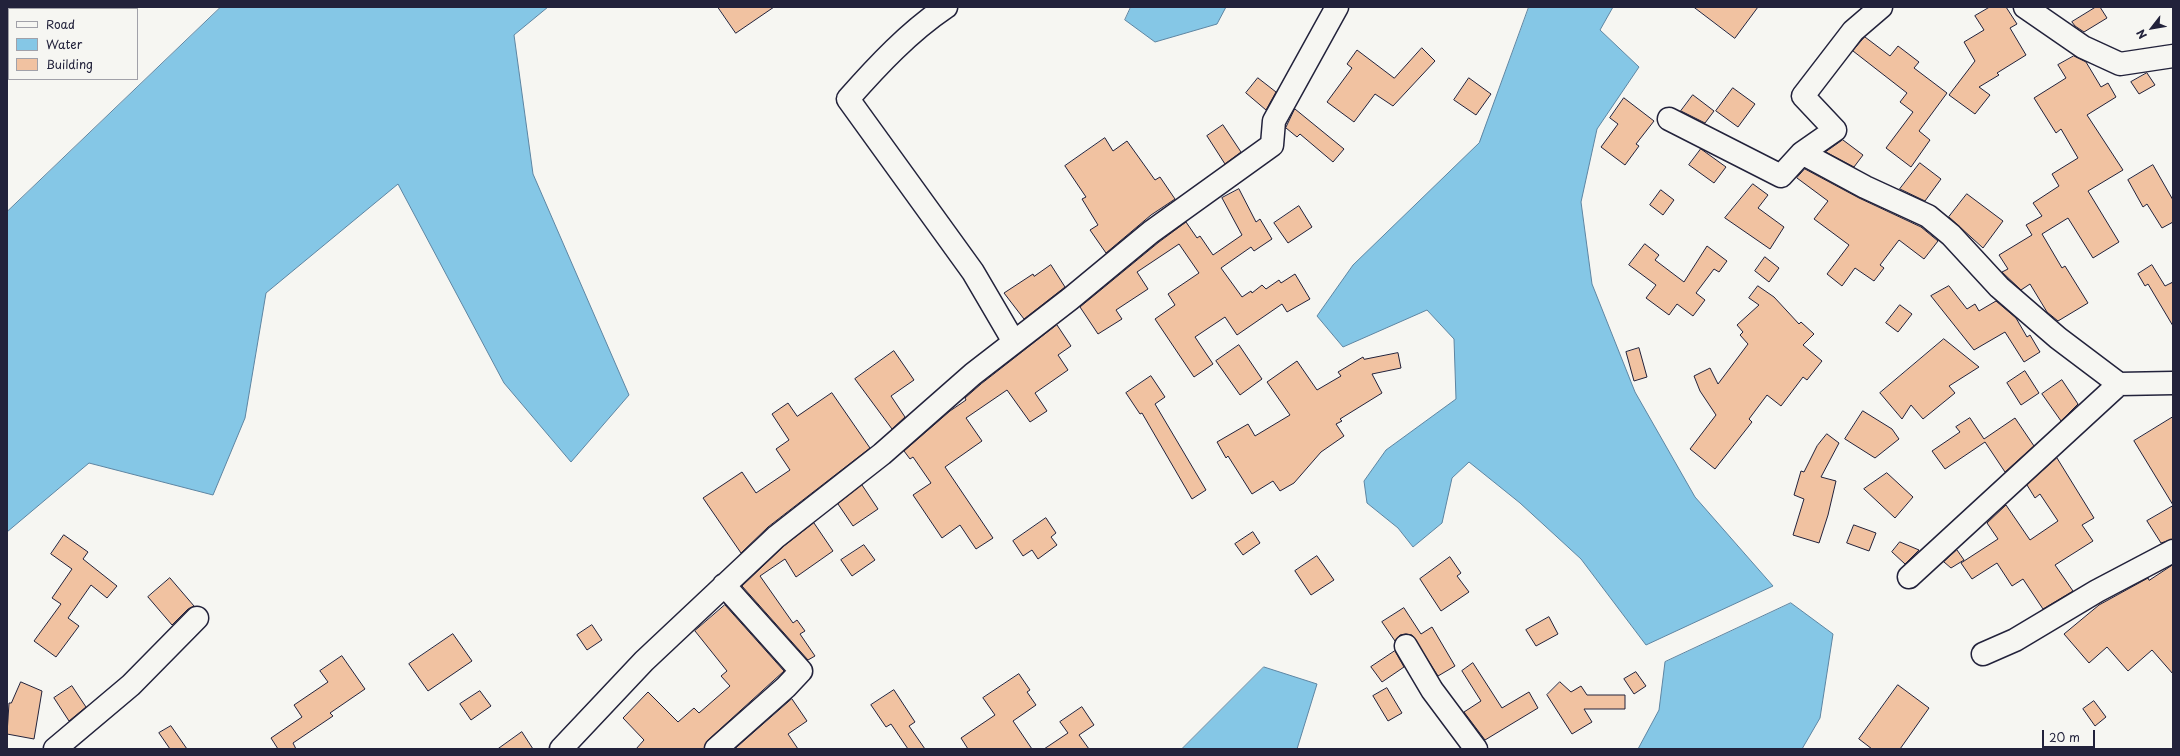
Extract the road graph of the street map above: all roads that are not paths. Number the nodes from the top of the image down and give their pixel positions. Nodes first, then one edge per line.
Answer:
1 (946, 7) edge
2 (1337, 7) edge
3 (1881, 7) edge
4 (2026, 7) edge
5 (2173, 56) edge
6 (1669, 119) dead end
7 (1802, 153) junction
8 (1014, 342) junction
9 (2173, 383) edge
10 (2119, 384) junction
11 (2173, 551) edge
12 (1909, 577) dead end
13 (724, 585) junction
14 (197, 618) dead end
15 (1406, 646) dead end
16 (1983, 654) dead end
17 (55, 749) edge
18 (561, 749) edge
19 (716, 749) edge
20 (1476, 749) edge

1 - 8 street
2 - 8 street
3 - 7 street
4 - 5 street
6 - 7 street
7 - 10 street
8 - 13 street
9 - 10 street
10 - 12 street
11 - 16 street
13 - 18 street
13 - 19 street
14 - 17 street
15 - 20 street

